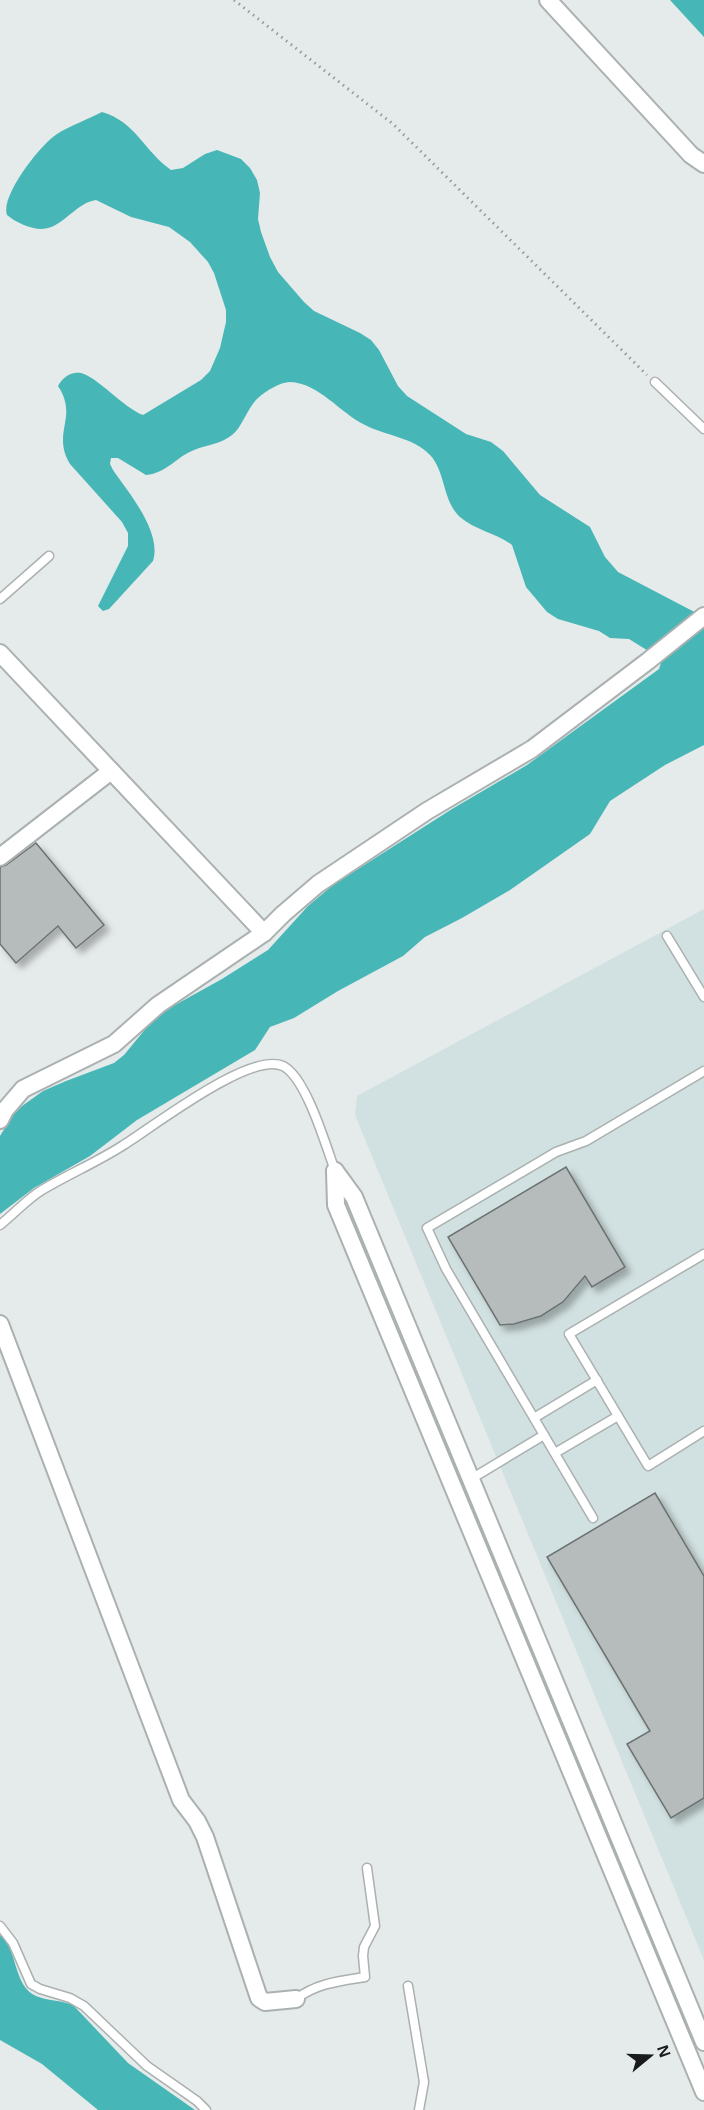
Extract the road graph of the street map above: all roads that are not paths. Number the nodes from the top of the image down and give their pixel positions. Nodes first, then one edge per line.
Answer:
1 (548, 0) edge
2 (704, 164) edge
3 (655, 382) road end
4 (704, 429) edge
5 (49, 556) dead end
6 (0, 599) edge
7 (704, 616) edge
8 (0, 653) edge
9 (111, 771) junction
10 (0, 857) edge
11 (264, 933) junction
12 (667, 936) dead end
13 (704, 997) edge
14 (704, 1071) edge
15 (0, 1120) edge
16 (335, 1171) junction
17 (0, 1225) edge
18 (704, 1254) edge
19 (0, 1324) edge
20 (597, 1380) junction
21 (618, 1416) junction
22 (534, 1418) junction
23 (704, 1431) edge
24 (544, 1435) junction
25 (555, 1454) junction
26 (471, 1479) junction
27 (593, 1518) dead end
28 (367, 1868) dead end
29 (0, 1926) edge
30 (408, 1986) dead end
31 (296, 1999) joint
32 (704, 2042) edge
33 (704, 2092) edge
34 (206, 2110) edge
35 (419, 2110) edge

1 - 2 street
3 - 4 lane
5 - 6 lane
7 - 11 street
8 - 9 street
9 - 10 street
9 - 11 street
11 - 15 street
12 - 13 lane
14 - 22 lane
16 - 17 lane
16 - 26 street
16 - 33 street
18 - 20 lane
19 - 31 street
20 - 21 lane
20 - 22 lane
21 - 23 lane
21 - 25 lane
22 - 24 lane
24 - 25 lane
24 - 26 lane
25 - 27 lane
26 - 32 street
28 - 31 lane
29 - 34 lane
30 - 35 lane

